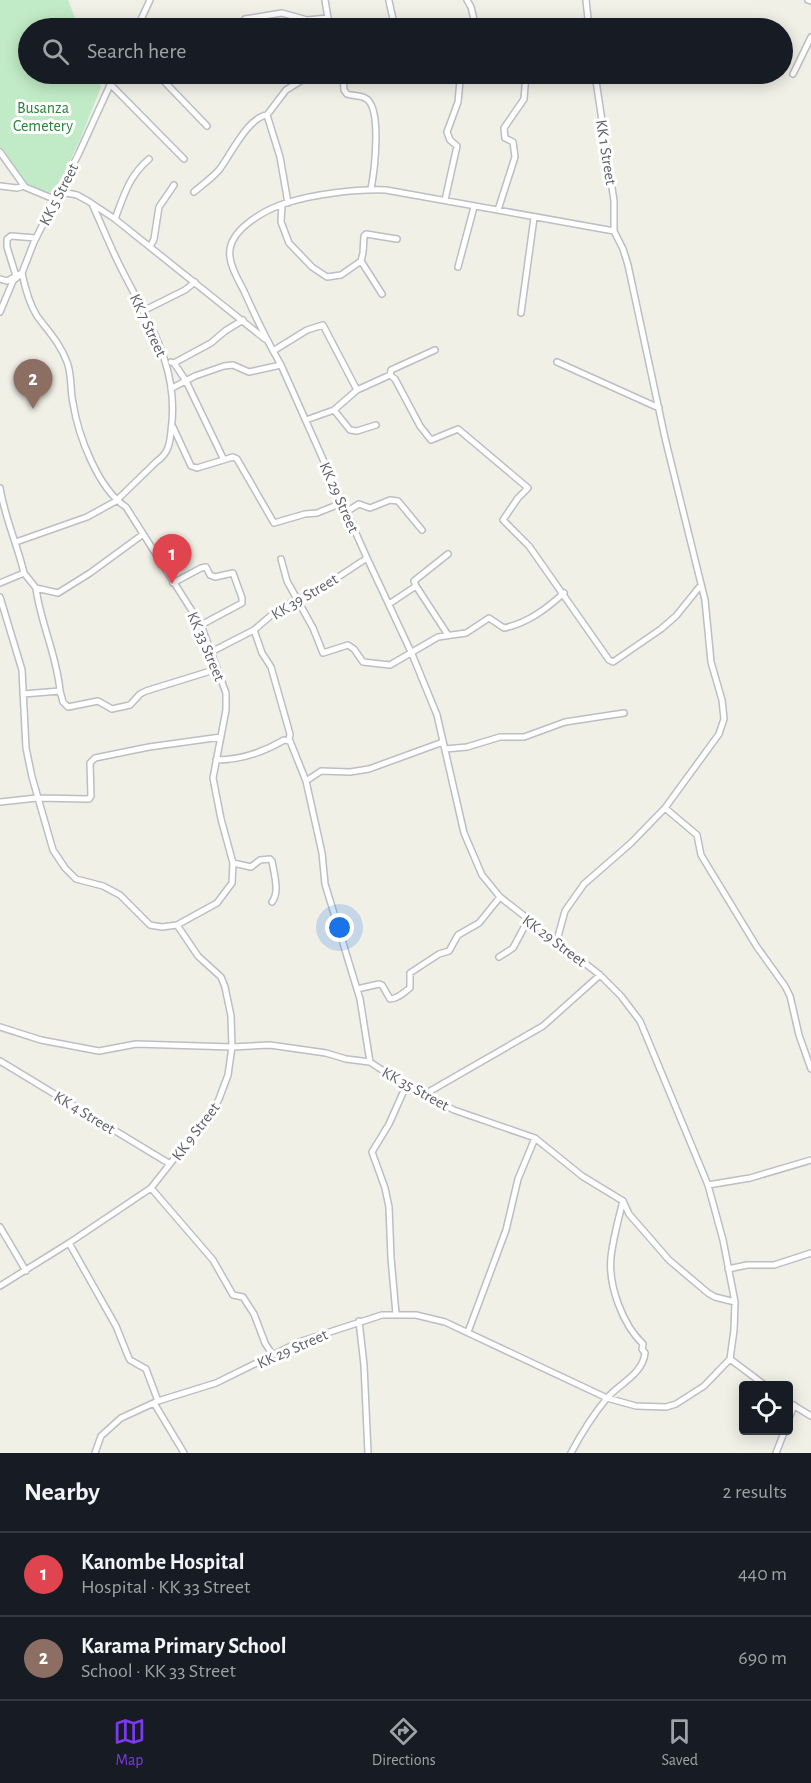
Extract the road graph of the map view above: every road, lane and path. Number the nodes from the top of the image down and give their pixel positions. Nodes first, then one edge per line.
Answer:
1 (150, 0) edge
2 (325, 0) edge
3 (467, 0) edge
4 (586, 0) edge
5 (389, 1) edge
6 (142, 18) edge
7 (251, 18) edge
8 (297, 18) edge
9 (328, 18) edge
10 (393, 18) edge
11 (474, 18) edge
12 (588, 18) edge
13 (811, 37) edge
14 (793, 74) dead end
15 (110, 84) joint
16 (167, 84) edge
17 (296, 84) edge
18 (344, 84) edge
19 (459, 84) edge
20 (525, 84) edge
21 (596, 84) edge
22 (267, 115) junction
23 (207, 126) dead end
24 (0, 152) edge
25 (149, 159) dead end
26 (184, 159) dead end
27 (174, 185) dead end
28 (0, 186) edge
29 (24, 186) junction
30 (371, 189) junction
31 (194, 192) dead end
32 (56, 198) junction
33 (445, 200) junction
34 (285, 204) junction
35 (93, 206) junction
36 (474, 207) junction
37 (498, 210) junction
38 (534, 218) junction
39 (115, 219) junction
40 (614, 231) junction
41 (36, 238) junction
42 (397, 239) dead end
43 (150, 248) junction
44 (361, 261) junction
45 (458, 267) dead end
46 (22, 273) junction
47 (16, 276) junction
48 (0, 279) edge
49 (195, 282) junction
50 (382, 294) dead end
51 (145, 310) junction
52 (0, 312) edge
53 (521, 312) dead end
54 (243, 320) junction
55 (267, 340) junction
56 (435, 350) dead end
57 (273, 351) junction
58 (166, 361) junction
59 (556, 362) dead end
60 (174, 363) junction
61 (281, 365) junction
62 (390, 375) junction
63 (186, 381) junction
64 (172, 388) junction
65 (357, 390) junction
66 (659, 408) junction
67 (334, 410) junction
68 (306, 420) junction
69 (376, 424) dead end
70 (172, 426) junction
71 (223, 458) junction
72 (0, 488) edge
73 (116, 501) junction
74 (342, 503) junction
75 (346, 512) junction
76 (422, 530) dead end
77 (142, 535) junction
78 (16, 542) junction
79 (448, 554) dead end
80 (367, 558) junction
81 (281, 559) dead end
82 (24, 573) junction
83 (0, 583) edge
84 (173, 583) junction
85 (701, 585) junction
86 (416, 586) junction
87 (36, 588) junction
88 (564, 593) junction
89 (0, 597) edge
90 (297, 599) junction
91 (389, 604) junction
92 (3, 613) edge
93 (201, 625) junction
94 (254, 630) junction
95 (448, 635) junction
96 (211, 652) junction
97 (412, 654) junction
98 (217, 669) junction
99 (60, 691) junction
100 (23, 694) junction
101 (624, 713) dead end
102 (221, 737) junction
103 (289, 740) junction
104 (443, 741) junction
105 (445, 749) junction
106 (216, 760) junction
107 (306, 781) junction
108 (37, 798) junction
109 (0, 802) edge
110 (664, 808) junction
111 (233, 863) junction
112 (500, 897) junction
113 (272, 902) dead end
114 (528, 920) junction
115 (177, 925) junction
116 (557, 940) junction
117 (499, 957) dead end
118 (600, 975) junction
119 (357, 989) junction
120 (0, 1027) edge
121 (232, 1047) junction
122 (0, 1061) edge
123 (370, 1062) junction
124 (811, 1069) edge
125 (406, 1086) junction
126 (424, 1094) junction
127 (535, 1138) junction
128 (811, 1160) edge
129 (170, 1164) junction
130 (708, 1185) junction
131 (151, 1188) junction
132 (622, 1201) junction
133 (0, 1227) edge
134 (69, 1244) junction
135 (811, 1253) edge
136 (728, 1269) junction
137 (26, 1271) junction
138 (0, 1286) edge
139 (735, 1302) junction
140 (396, 1314) junction
141 (359, 1321) junction
142 (468, 1332) junction
143 (272, 1354) junction
144 (730, 1359) junction
145 (759, 1381) edge
146 (607, 1398) junction
147 (156, 1402) junction
148 (793, 1404) edge
149 (811, 1416) edge
150 (783, 1435) edge
151 (95, 1453) edge
152 (184, 1453) edge
153 (368, 1453) edge
154 (571, 1453) edge
155 (776, 1453) edge

1 - 6 street
2 - 9 street
3 - 11 street
4 - 12 street
5 - 10 street
7 - 8 street
13 - 14 street
15 - 26 street
15 - 32 street, KK 5 Street
16 - 23 street
17 - 22 street
18 - 30 street
19 - 33 street
20 - 37 street
21 - 40 street, KK 1 Street
22 - 31 street
22 - 34 street
24 - 29 street
25 - 39 street
27 - 43 street
28 - 29 street
29 - 32 street
30 - 33 street, KK 29 Street
30 - 34 street, KK 29 Street
32 - 35 street
32 - 41 street, KK 5 Street
33 - 36 street, KK 29 Street
34 - 44 street
34 - 55 street, KK 29 Street
35 - 39 street
35 - 51 street, KK 7 Street
36 - 37 street, KK 29 Street
36 - 45 street
37 - 38 street, KK 29 Street
38 - 40 street, KK 29 Street
38 - 53 street
39 - 43 street
40 - 66 street
41 - 46 street, KK 5 Street
41 - 47 street
42 - 44 street
43 - 49 street
44 - 50 street
46 - 47 street
46 - 52 street, KK 5 Street
46 - 73 street, KK 33 Street
47 - 48 street
49 - 51 street
49 - 54 street
51 - 58 street, KK 7 Street
54 - 55 street
54 - 60 street
55 - 57 street, KK 29 Street
56 - 62 street
57 - 61 street, KK 29 Street
57 - 65 street
58 - 60 street
58 - 64 street, KK 7 Street
59 - 66 street
60 - 63 street
61 - 63 street
61 - 68 street, KK 29 Street
62 - 65 street
62 - 88 street
63 - 64 street
63 - 71 street
64 - 70 street, KK 7 Street
65 - 67 street
66 - 85 street
67 - 68 street
67 - 69 street
68 - 74 street, KK 29 Street
70 - 71 street
70 - 73 street, KK 7 Street
71 - 74 street
72 - 78 street
73 - 77 street, KK 33 Street
73 - 78 street, KK 7 Street
74 - 75 street, KK 29 Street
75 - 76 street
75 - 80 street, KK 29 Street
77 - 84 street, KK 33 Street
77 - 87 street
78 - 82 street
79 - 86 street
80 - 90 street, KK 39 Street
80 - 91 street, KK 29 Street
81 - 90 street
82 - 83 street
82 - 87 street
84 - 93 street, KK 33 Street
84 - 93 street
85 - 88 street
85 - 110 street
86 - 91 street
86 - 95 street
87 - 99 street
88 - 95 street
89 - 92 street
90 - 94 street, KK 39 Street
90 - 97 street
91 - 97 street, KK 29 Street
92 - 100 street
93 - 96 street, KK 33 Street
94 - 96 street, KK 39 Street
94 - 103 street
95 - 97 street
96 - 98 street, KK 33 Street
97 - 104 street, KK 29 Street
98 - 99 street
98 - 102 street, KK 33 Street
99 - 100 street
100 - 108 street
101 - 105 street
102 - 106 street, KK 33 Street
102 - 108 street
103 - 106 street
103 - 107 street
104 - 105 street, KK 29 Street
104 - 107 street
105 - 112 street, KK 29 Street
106 - 111 street, KK 33 Street
107 - 119 street
108 - 109 street
108 - 115 street
110 - 116 street
110 - 124 street
111 - 113 street
111 - 115 street, KK 33 Street
112 - 114 street, KK 29 Street
112 - 119 street
114 - 116 street, KK 29 Street
114 - 117 street
115 - 121 street, KK 9 Street
116 - 118 street, KK 29 Street
118 - 126 street
118 - 130 street, KK 29 Street
119 - 123 street
120 - 121 street, KK 35 Street
121 - 123 street, KK 35 Street
121 - 129 street, KK 9 Street
122 - 129 street, KK 4 Street
123 - 125 street, KK 35 Street
125 - 126 street, KK 35 Street
125 - 140 street
126 - 127 street, KK 35 Street
127 - 132 street, KK 35 Street
127 - 142 street
128 - 130 street
129 - 131 street, KK 9 Street
130 - 136 street, KK 29 Street
131 - 134 street, KK 9 Street
131 - 143 street
132 - 139 street, KK 35 Street
132 - 146 street
133 - 137 street
134 - 137 street, KK 9 Street
134 - 147 street
135 - 136 street
136 - 139 street, KK 29 Street
137 - 138 street, KK 9 Street
139 - 144 street, KK 29 Street
140 - 141 street, KK 29 Street
140 - 142 street, KK 29 Street
141 - 143 street, KK 29 Street
141 - 153 street
142 - 146 street, KK 29 Street
143 - 147 street, KK 29 Street
144 - 145 street
144 - 146 street, KK 29 Street
146 - 154 street
147 - 151 street, KK 29 Street
147 - 152 street
148 - 149 street
150 - 155 street

